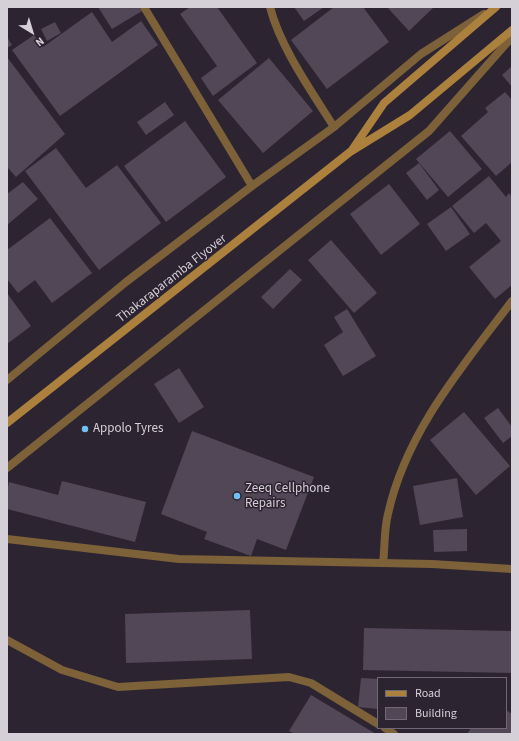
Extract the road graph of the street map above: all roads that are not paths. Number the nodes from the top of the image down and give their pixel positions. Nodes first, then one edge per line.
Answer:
1 (144, 7) edge
2 (270, 7) edge
3 (496, 7) edge
4 (512, 30) edge
5 (512, 37) edge
6 (334, 127) junction
7 (350, 152) junction
8 (252, 186) junction
9 (512, 301) edge
10 (7, 380) edge
11 (7, 423) edge
12 (7, 468) edge
13 (7, 539) edge
14 (384, 563) junction
15 (512, 569) edge
16 (7, 640) edge
17 (377, 723) edge

1 - 8 street
2 - 6 street
3 - 6 street
3 - 7 main road
4 - 7 main road
5 - 12 street
6 - 8 street
7 - 11 main road, Thakaraparamba Flyover
8 - 10 street
9 - 14 street
13 - 14 street
14 - 15 street
16 - 17 street

